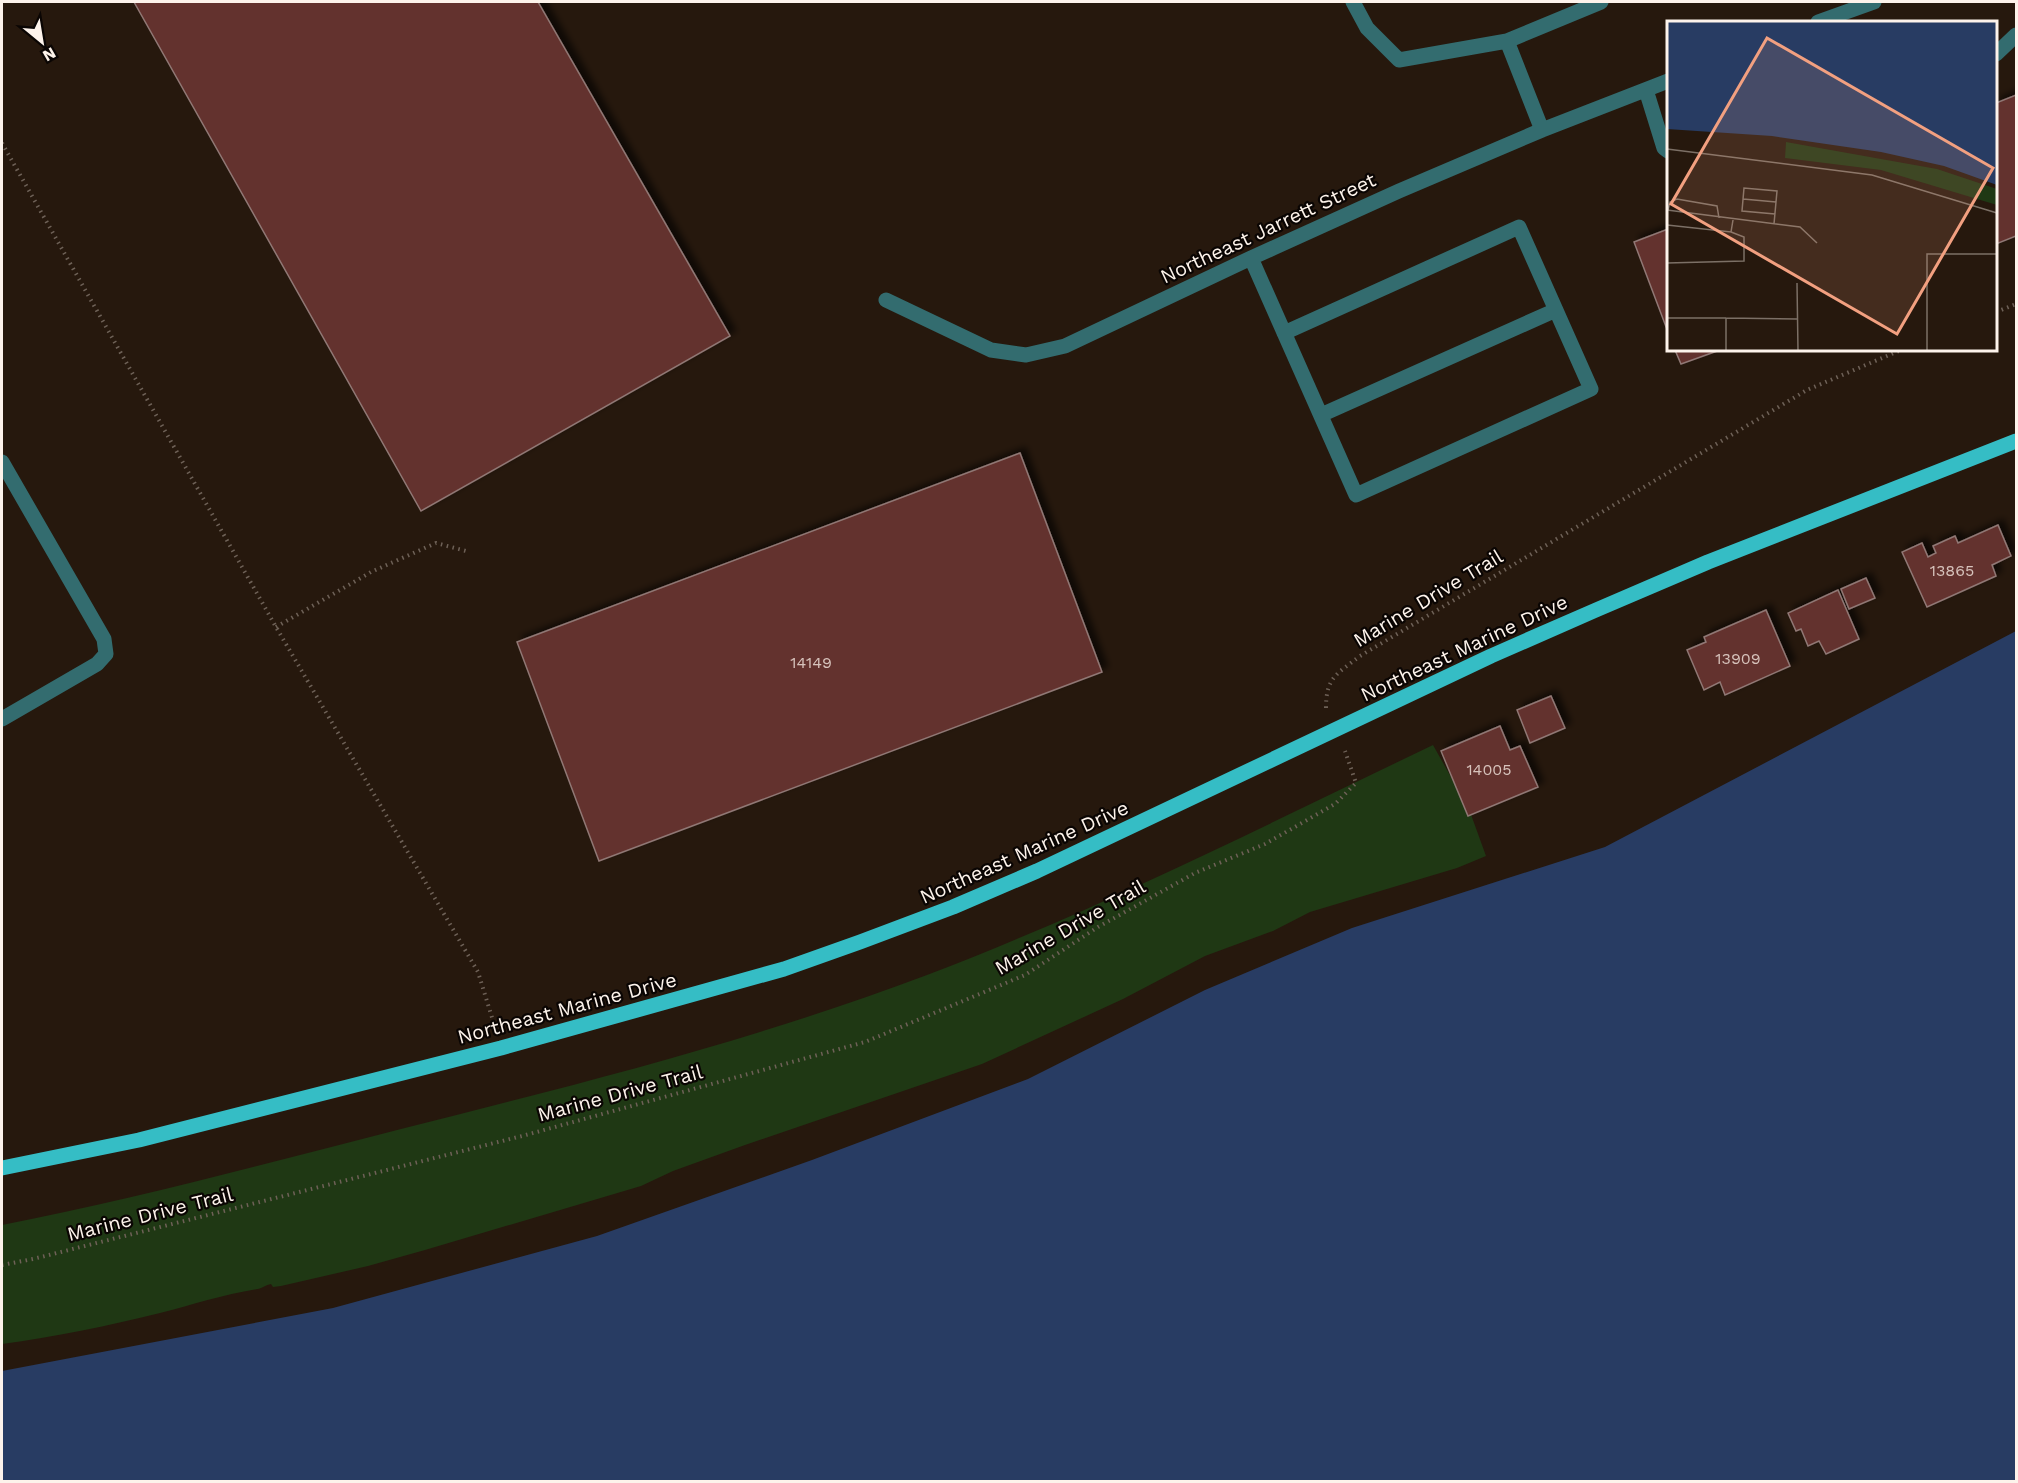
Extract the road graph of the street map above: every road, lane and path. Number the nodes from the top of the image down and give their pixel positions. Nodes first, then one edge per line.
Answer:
1 (1353, 2) edge
2 (1601, 2) edge
3 (1874, 2) edge
4 (1821, 21) edge
5 (2016, 35) edge
6 (1507, 41) junction
7 (1997, 52) edge
8 (1667, 81) edge
9 (1646, 90) junction
10 (1542, 130) junction
11 (2, 143) edge
12 (1667, 150) edge
13 (1251, 258) junction
14 (886, 300) dead end
15 (2016, 304) edge
16 (1556, 310) junction
17 (1997, 311) edge
18 (1284, 333) junction
19 (1899, 351) edge
20 (1321, 415) junction
21 (2016, 441) edge
22 (2, 462) edge
23 (466, 551) dead end
24 (276, 627) junction
25 (2, 719) edge
26 (1338, 730) junction
27 (501, 1048) junction
28 (2, 1168) edge
29 (2, 1265) edge

1 - 6 street
2 - 6 street
3 - 4 street
5 - 7 street
6 - 10 street
8 - 9 street, Northeast Jarrett Street
9 - 10 street, Northeast Jarrett Street
9 - 12 street
10 - 13 street, Northeast Jarrett Street
11 - 24 path
13 - 14 street, Northeast Jarrett Street
13 - 18 street
15 - 17 path
16 - 18 street
16 - 20 street
16 - 20 street
18 - 20 street
19 - 26 path, Marine Drive Trail
21 - 26 main road, Northeast Marine Drive
22 - 25 street
23 - 24 path
24 - 27 path
26 - 27 main road, Northeast Marine Drive
26 - 29 path, Marine Drive Trail
27 - 28 main road, Northeast Marine Drive

